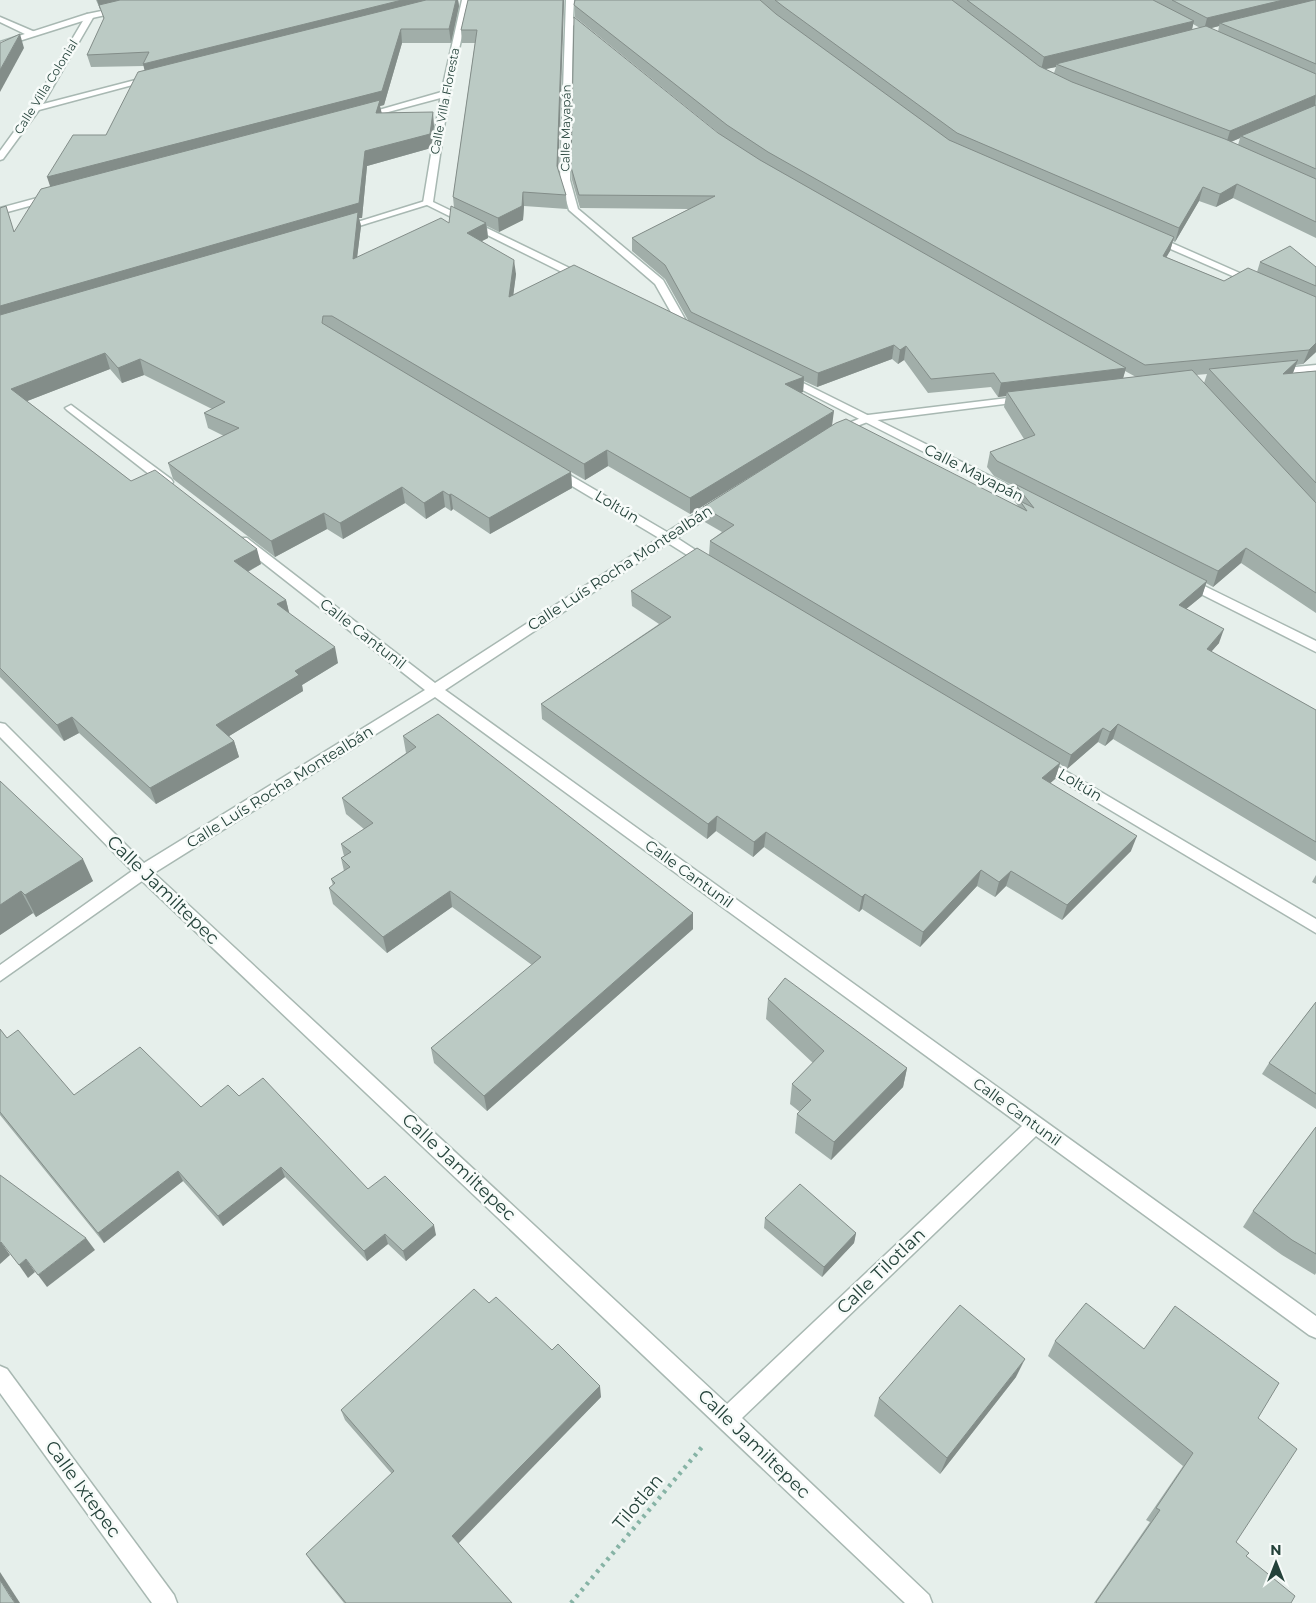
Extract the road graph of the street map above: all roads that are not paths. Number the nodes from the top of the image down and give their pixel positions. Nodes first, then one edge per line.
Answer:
1 (466, 0) edge
2 (570, 0) edge
3 (456, 3) edge
4 (126, 8) edge
5 (90, 16) junction
6 (569, 18) junction
7 (0, 19) edge
8 (32, 34) junction
9 (600, 42) edge
10 (0, 45) edge
11 (160, 77) edge
12 (445, 94) junction
13 (36, 108) junction
14 (348, 119) edge
15 (0, 157) edge
16 (58, 195) edge
17 (428, 203) junction
18 (0, 211) edge
19 (333, 231) edge
20 (1143, 234) edge
21 (596, 285) edge
22 (1261, 285) edge
23 (667, 320) edge
24 (1316, 368) edge
25 (772, 371) edge
26 (1258, 373) edge
27 (1033, 398) edge
28 (71, 408) dead end
29 (868, 418) junction
30 (822, 439) edge
31 (540, 461) edge
32 (180, 492) edge
33 (732, 496) edge
34 (1042, 508) edge
35 (234, 534) edge
36 (666, 537) junction
37 (718, 568) edge
38 (1174, 574) edge
39 (1316, 647) edge
40 (436, 690) junction
41 (0, 728) edge
42 (1025, 752) edge
43 (143, 872) junction
44 (1316, 927) edge
45 (0, 974) edge
46 (1035, 1125) junction
47 (1316, 1328) edge
48 (0, 1376) edge
49 (727, 1418) junction
50 (166, 1603) edge
51 (920, 1603) edge

1 - 3 street
1 - 12 street, Calle Villa Floresta
2 - 6 street, Calle Mayapán
4 - 5 street
5 - 8 street
5 - 13 street, Calle Villa Colonial
6 - 9 street
6 - 23 street, Calle Mayapán
7 - 8 street
8 - 10 street
11 - 13 street
12 - 14 street
12 - 17 street, Calle Villa Floresta
13 - 15 street, Calle Villa Colonial
16 - 18 street
17 - 19 street
17 - 21 street
20 - 22 street
24 - 26 street
25 - 29 street, Calle Mayapán
27 - 29 street
28 - 32 street
29 - 30 street
29 - 34 street, Calle Mayapán
31 - 36 street, Loltún
33 - 36 street, Calle Luís Rocha Montealbán
35 - 40 street, Calle Cantunil
36 - 37 street, Loltún
36 - 40 street, Calle Luís Rocha Montealbán
38 - 39 street
40 - 43 street, Calle Luís Rocha Montealbán
40 - 46 street, Calle Cantunil
41 - 43 street, Calle Jamiltepec
42 - 44 street, Loltún
43 - 45 street, Calle Luís Rocha Montealbán
43 - 49 street, Calle Jamiltepec
46 - 47 street, Calle Cantunil
46 - 49 street, Calle Tilotlan
48 - 50 street, Calle Ixtepec
49 - 51 street, Calle Jamiltepec

